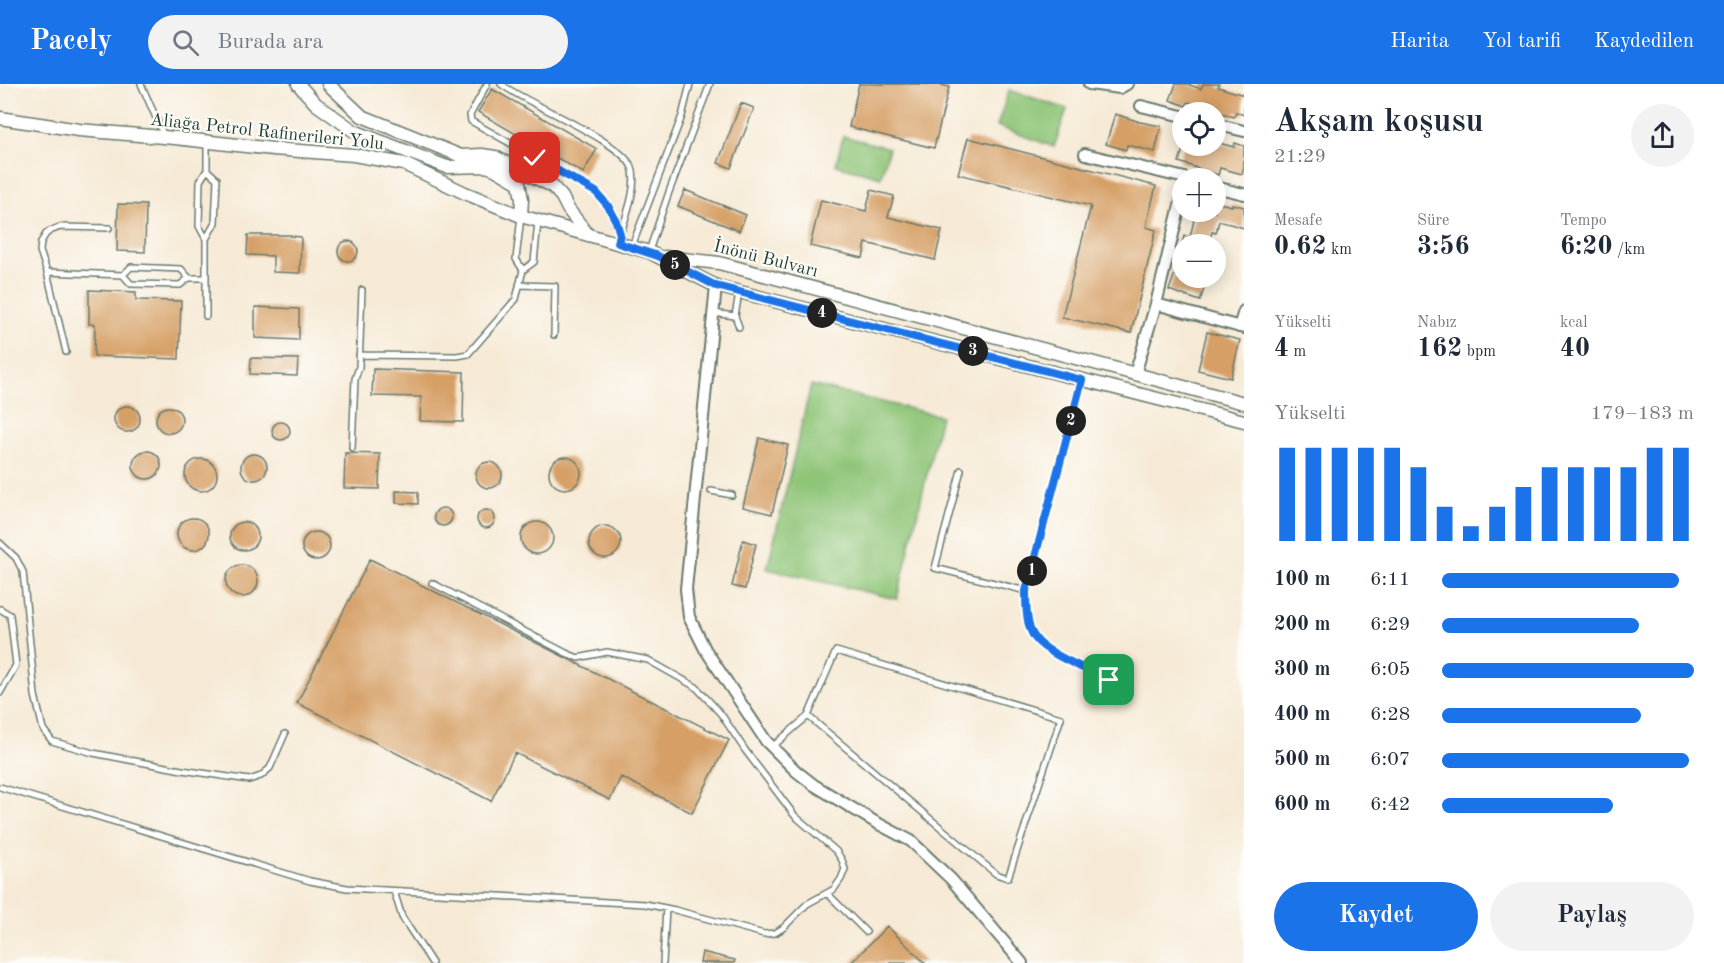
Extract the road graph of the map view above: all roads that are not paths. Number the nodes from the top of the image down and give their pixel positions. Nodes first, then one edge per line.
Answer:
1 (141, 84) edge
2 (298, 84) edge
3 (328, 84) edge
4 (487, 84) edge
5 (501, 84) edge
6 (690, 84) edge
7 (710, 84) edge
8 (1089, 84) edge
9 (1127, 84) edge
10 (1141, 106) dead end
11 (1172, 114) edge
12 (0, 118) edge
13 (381, 124) junction
14 (1226, 127) edge
15 (1244, 131) edge
16 (406, 134) junction
17 (165, 137) junction
18 (375, 139) junction
19 (207, 142) junction
20 (432, 145) junction
21 (400, 148) junction
22 (1085, 154) dead end
23 (426, 158) junction
24 (207, 171) junction
25 (1172, 175) edge
26 (1226, 189) edge
27 (1244, 194) edge
28 (521, 216) junction
29 (539, 220) junction
30 (1176, 222) edge
31 (109, 228) dead end
32 (588, 235) junction
33 (206, 239) junction
34 (619, 239) junction
35 (632, 247) junction
36 (653, 254) junction
37 (524, 270) junction
38 (47, 272) junction
39 (123, 275) junction
40 (189, 278) junction
41 (205, 278) junction
42 (519, 285) junction
43 (716, 286) junction
44 (362, 290) dead end
45 (740, 292) junction
46 (1156, 304) junction
47 (1244, 311) edge
48 (713, 313) junction
49 (206, 316) dead end
50 (735, 316) junction
51 (739, 327) dead end
52 (1242, 327) edge
53 (554, 335) dead end
54 (66, 352) dead end
55 (359, 355) junction
56 (1135, 374) junction
57 (1082, 380) junction
58 (1244, 403) edge
59 (1244, 421) edge
60 (352, 448) dead end
61 (961, 470) dead end
62 (711, 491) dead end
63 (732, 495) dead end
64 (0, 543) edge
65 (432, 583) dead end
66 (1026, 591) junction
67 (0, 609) edge
68 (1109, 680) dead end
69 (0, 693) edge
70 (808, 716) junction
71 (285, 734) dead end
72 (772, 747) junction
73 (0, 787) edge
74 (394, 891) junction
75 (827, 893) junction
76 (666, 908) junction
77 (866, 932) dead end
78 (432, 963) edge
79 (663, 963) edge
80 (1022, 963) edge

1 - 17 lane
2 - 18 street
3 - 13 street
4 - 34 lane
5 - 34 lane
6 - 35 lane
7 - 36 lane
8 - 9 street
10 - 11 street
12 - 17 street, Aliağa Petrol Rafinerileri Yolu
13 - 16 street
13 - 18 street
14 - 15 street
16 - 20 street
16 - 21 street
17 - 19 street, Aliağa Petrol Rafinerileri Yolu
18 - 21 street
19 - 24 lane
19 - 28 street, Aliağa Petrol Rafinerileri Yolu
20 - 23 street
20 - 32 street
21 - 23 street
22 - 25 street
23 - 28 street
24 - 33 lane
24 - 33 lane
26 - 27 street
28 - 29 street, Aliağa Petrol Rafinerileri Yolu
28 - 37 lane
29 - 32 street, Aliağa Petrol Rafinerileri Yolu
29 - 37 lane
30 - 46 street
31 - 38 lane
32 - 34 street, Aliağa Petrol Rafinerileri Yolu
33 - 41 lane
34 - 35 street, Aliağa Petrol Rafinerileri Yolu
35 - 36 street, Aliağa Petrol Rafinerileri Yolu
36 - 43 street, İnönü Bulvarı
36 - 56 street, İnönü Bulvarı
37 - 42 lane
38 - 39 lane
38 - 54 lane
39 - 40 lane
39 - 40 lane
40 - 41 lane
41 - 49 lane
42 - 53 lane
42 - 55 lane
43 - 45 street, İnönü Bulvarı
43 - 48 street
44 - 55 lane
45 - 50 lane
45 - 57 street, İnönü Bulvarı
46 - 52 street
46 - 56 street
47 - 52 street
48 - 50 lane
48 - 72 street
50 - 51 lane
55 - 60 lane
56 - 58 street, İnönü Bulvarı
57 - 59 street, İnönü Bulvarı
57 - 66 lane
61 - 66 lane
62 - 63 lane
64 - 71 lane
65 - 75 lane
66 - 68 lane
67 - 69 lane
70 - 70 lane
70 - 72 lane
72 - 80 street
73 - 74 lane
74 - 76 lane
74 - 78 lane
75 - 76 lane
75 - 77 lane
76 - 79 lane

